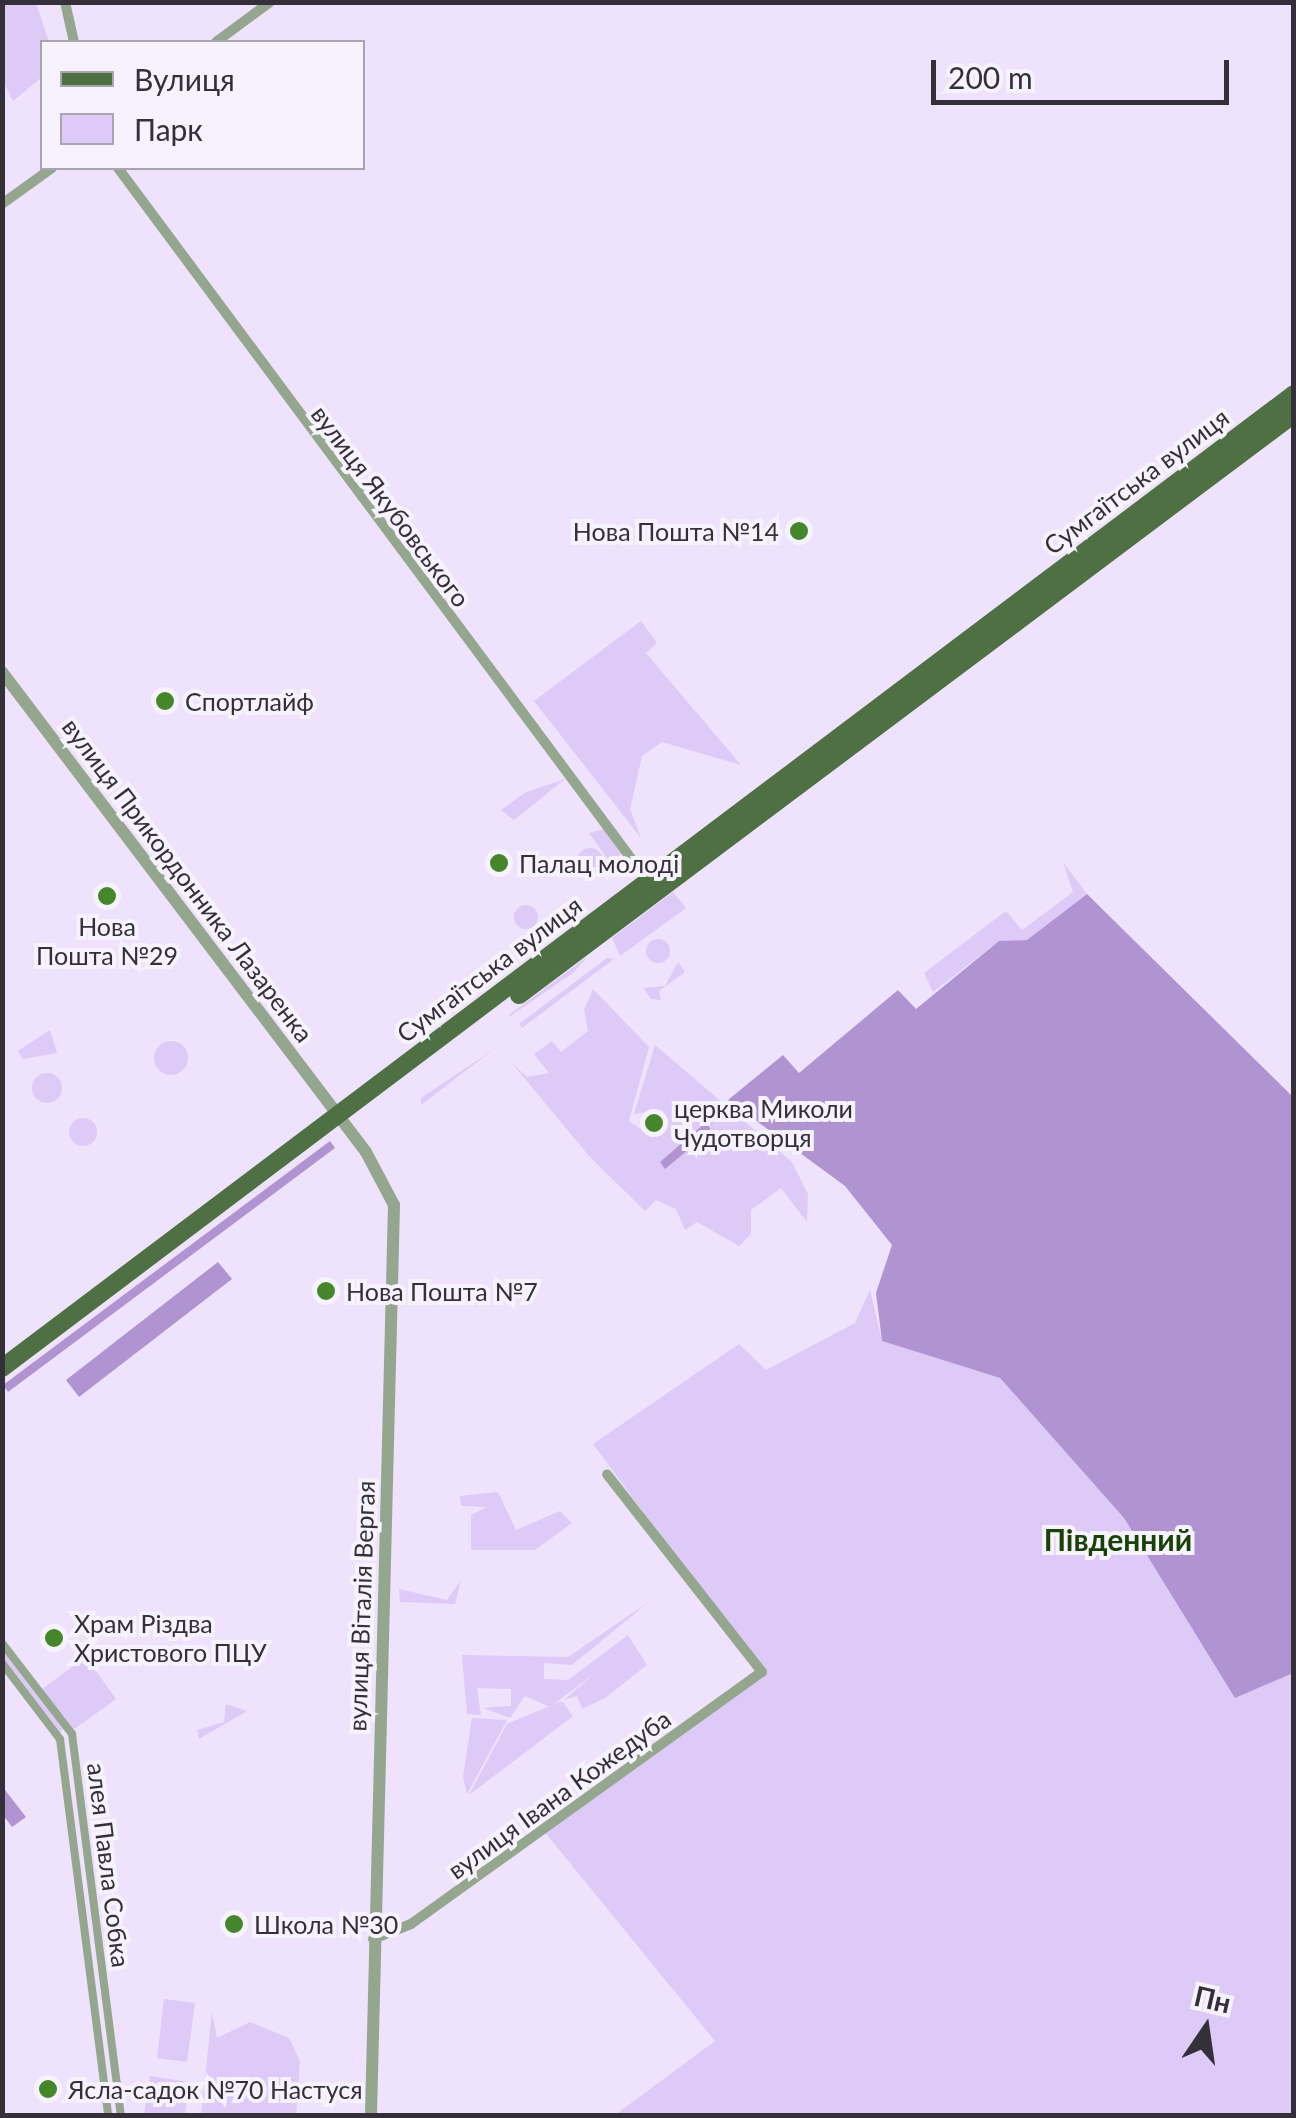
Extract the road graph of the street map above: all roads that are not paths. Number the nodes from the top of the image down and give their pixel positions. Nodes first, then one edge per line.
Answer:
1 (65, 2) edge
2 (270, 2) edge
3 (74, 40) edge
4 (219, 40) edge
5 (49, 170) edge
6 (119, 170) edge
7 (2, 204) edge
8 (1294, 394) edge
9 (1294, 414) edge
10 (1108, 543) junction
11 (2, 672) edge
12 (636, 865) dead end
13 (341, 1119) junction
14 (2, 1368) edge
15 (2, 1382) edge
16 (607, 1474) dead end
17 (2, 1643) edge
18 (2, 1663) edge
19 (373, 1939) junction
20 (108, 2116) edge
21 (120, 2116) edge
22 (371, 2116) edge

1 - 3 street
2 - 4 street
5 - 7 street
6 - 12 street, вулиця Якубовського
8 - 10 main road, Сумгаїтська вулиця
9 - 10 main road, Сумгаїтська вулиця
10 - 13 main road, Сумгаїтська вулиця
11 - 13 street, вулиця Прикордонника Лазаренка
13 - 14 main road, Сумгаїтська вулиця
13 - 15 main road, Сумгаїтська вулиця
13 - 19 street, вулиця Віталія Вергая
16 - 19 street, вулиця Івана Кожедуба
17 - 21 street, алея Павла Собка
18 - 20 street, алея Павла Собка
19 - 22 street, вулиця Віталія Вергая

